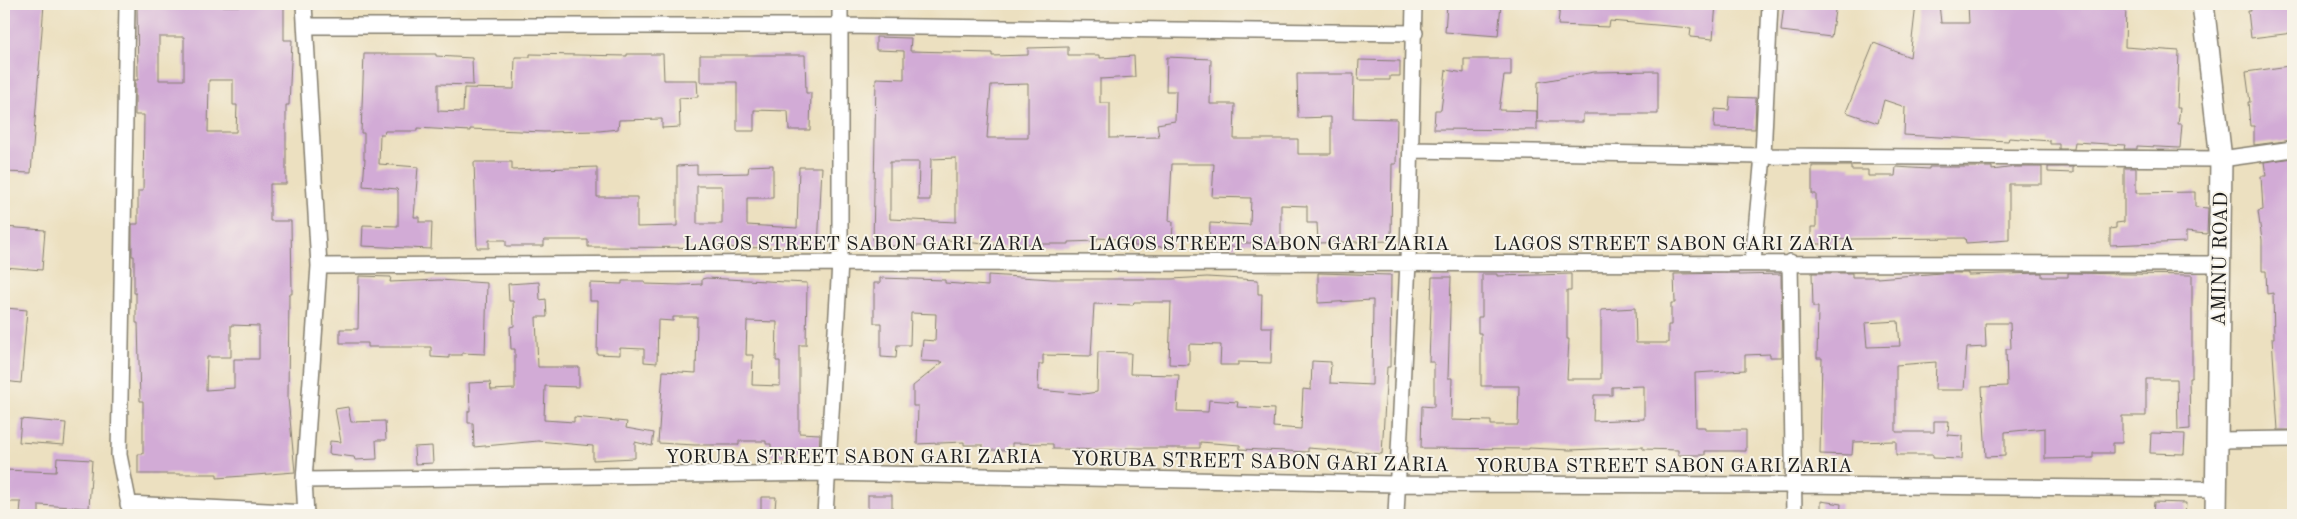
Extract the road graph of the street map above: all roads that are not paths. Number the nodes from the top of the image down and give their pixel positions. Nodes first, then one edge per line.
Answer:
1 (127, 4) edge
2 (304, 4) edge
3 (840, 4) edge
4 (1414, 4) edge
5 (1770, 4) edge
6 (2203, 4) edge
7 (306, 26) junction
8 (840, 26) junction
9 (1415, 34) junction
10 (2293, 149) edge
11 (1411, 150) junction
12 (1763, 156) junction
13 (2221, 159) junction
14 (1408, 262) junction
15 (1753, 262) junction
16 (1790, 262) junction
17 (840, 263) junction
18 (2218, 264) junction
19 (319, 266) junction
20 (2293, 438) edge
21 (2218, 440) junction
22 (826, 473) junction
23 (304, 480) junction
24 (1397, 484) junction
25 (1792, 485) junction
26 (2215, 489) junction
27 (130, 510) edge
28 (306, 514) edge
29 (825, 515) edge
30 (1396, 515) edge
31 (1794, 515) edge
32 (2216, 515) edge

1 - 27 street
2 - 7 street
3 - 8 street
4 - 9 street
5 - 12 street
6 - 13 street, AMINU ROAD
7 - 8 street
7 - 19 street
8 - 9 street
8 - 17 street
9 - 11 street
10 - 13 street
11 - 12 street
11 - 14 street
12 - 13 street
12 - 15 street
13 - 18 street, AMINU ROAD
14 - 15 street, LAGOS STREET SABON GARI ZARIA
14 - 17 street, LAGOS STREET SABON GARI ZARIA
14 - 24 street
15 - 16 street, LAGOS STREET SABON GARI ZARIA
16 - 18 street, LAGOS STREET SABON GARI ZARIA
16 - 25 street
17 - 19 street, LAGOS STREET SABON GARI ZARIA
17 - 22 street
18 - 21 street, AMINU ROAD
19 - 23 street
20 - 21 street
21 - 26 street, AMINU ROAD
22 - 23 street, YORUBA STREET SABON GARI ZARIA
22 - 24 street, YORUBA STREET SABON GARI ZARIA
22 - 29 street
23 - 28 street
24 - 25 street, YORUBA STREET SABON GARI ZARIA
24 - 30 street
25 - 26 street, YORUBA STREET SABON GARI ZARIA
25 - 31 street
26 - 32 street, AMINU ROAD
27 - 28 street

